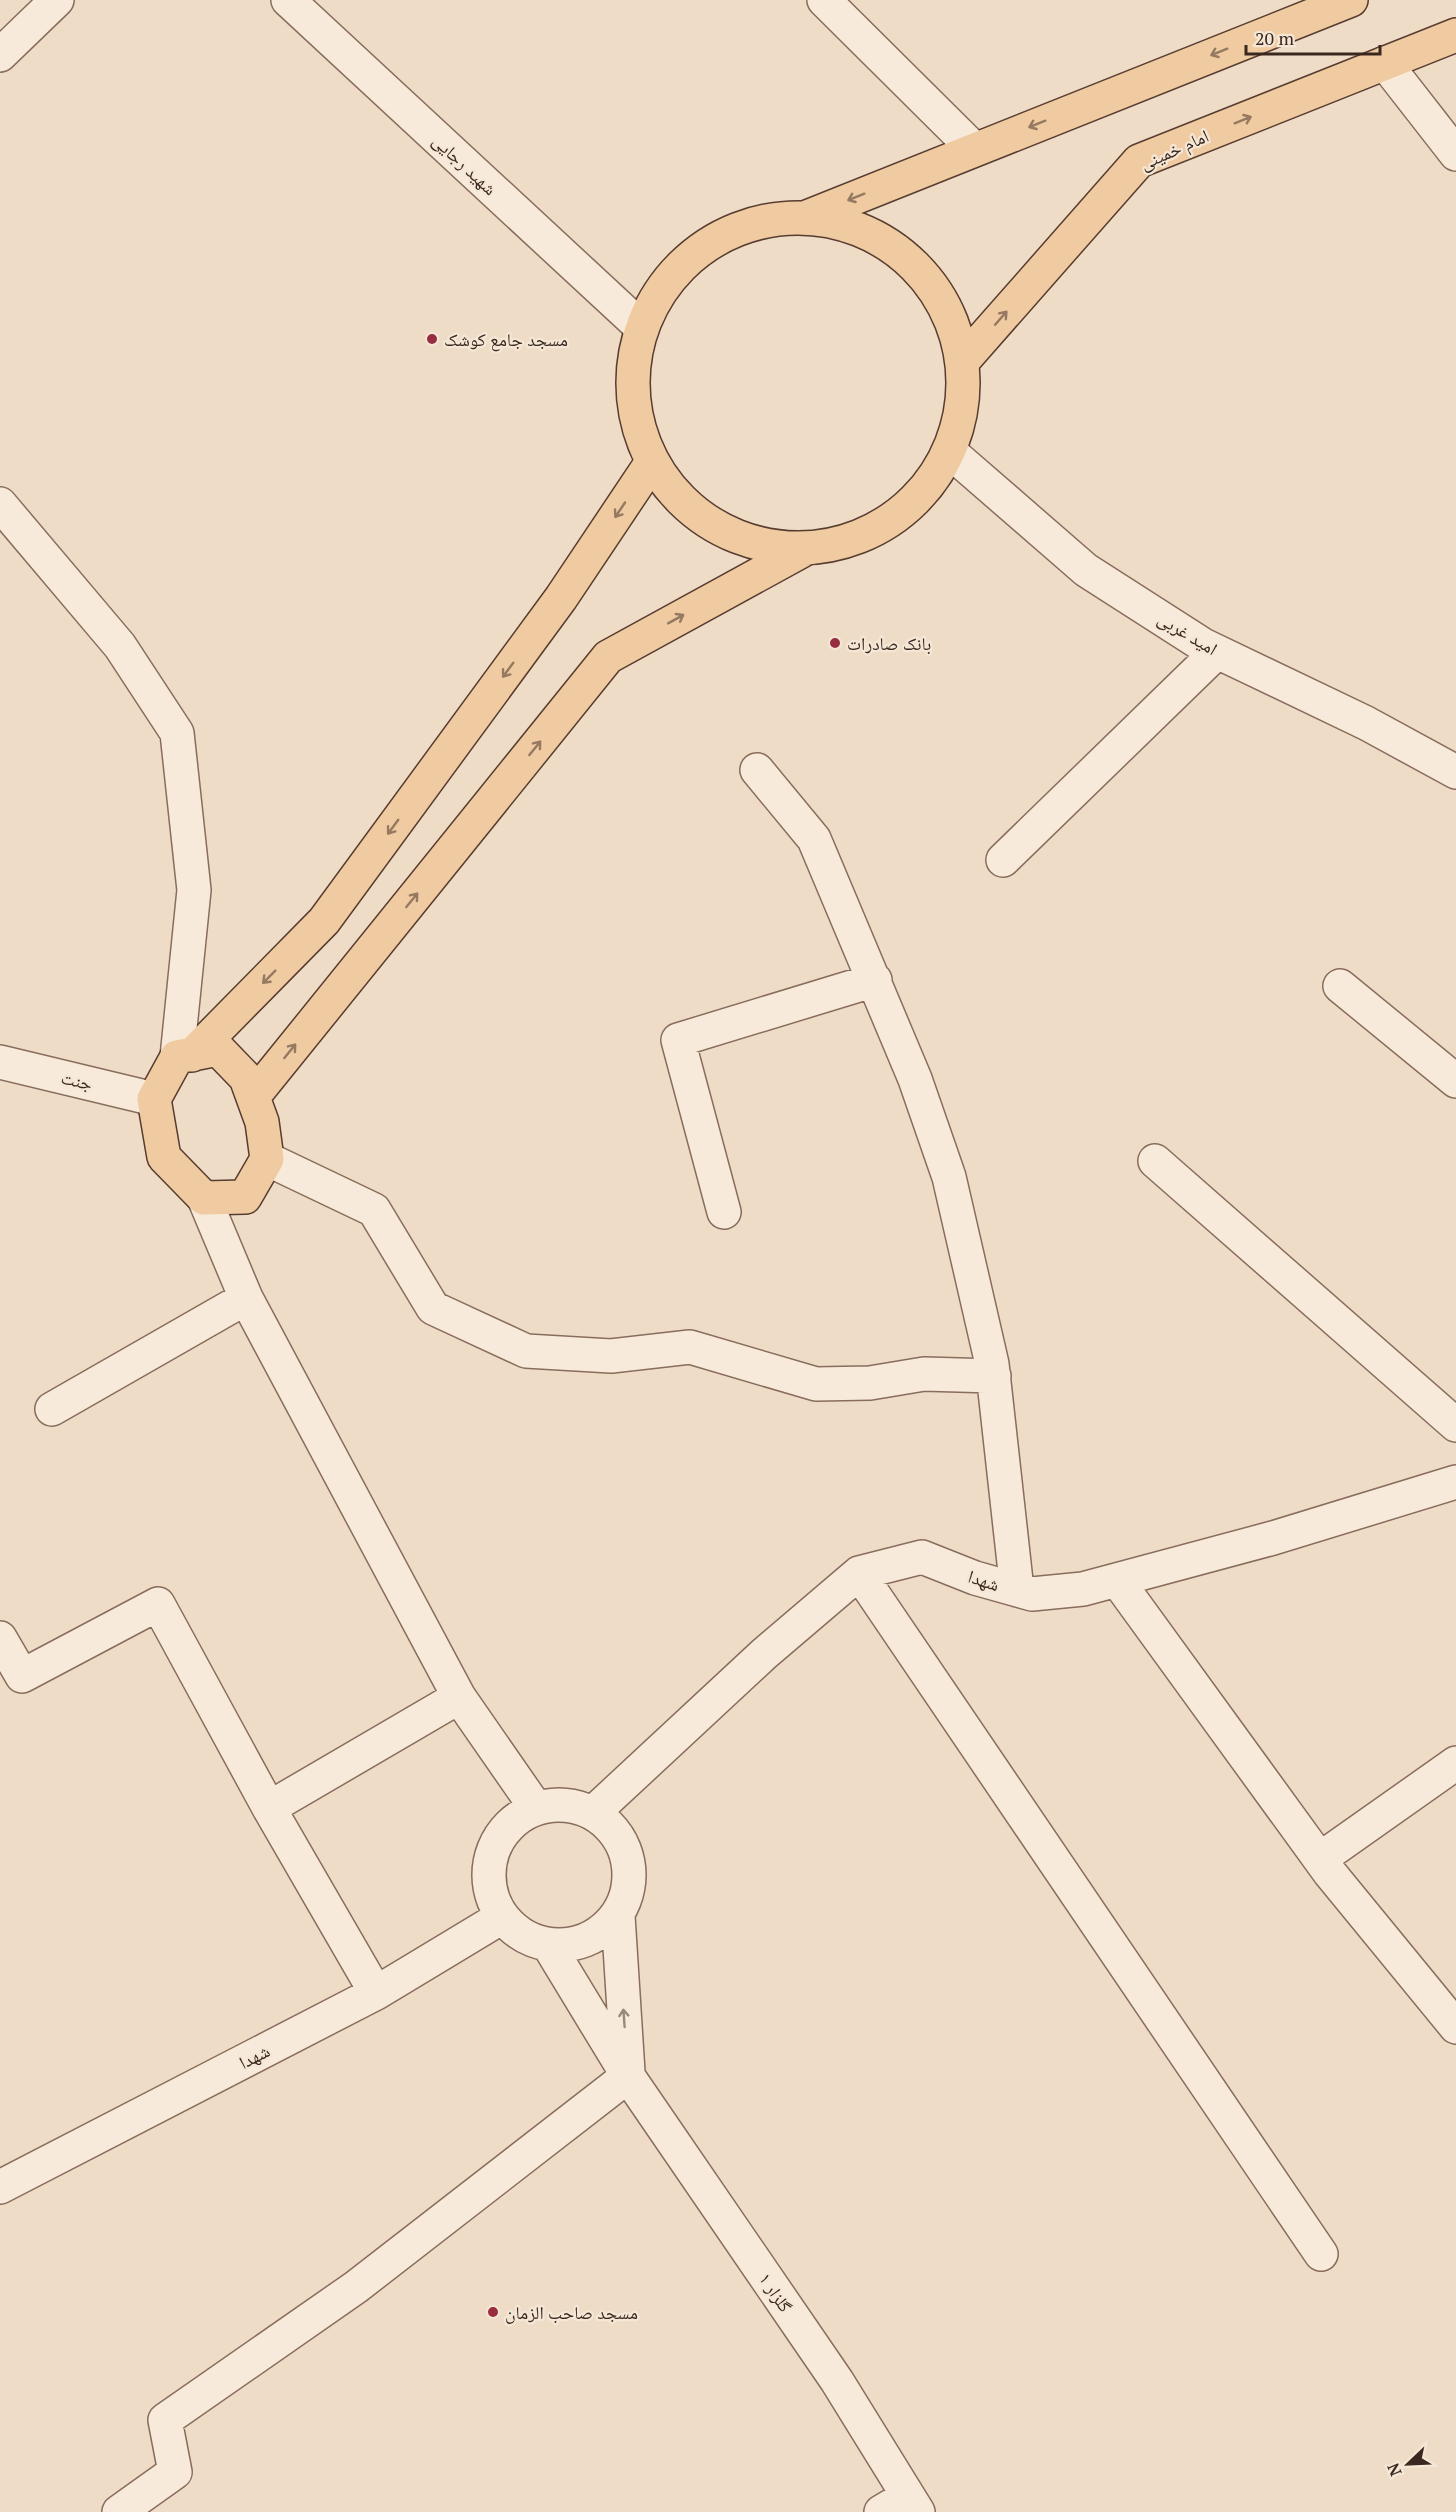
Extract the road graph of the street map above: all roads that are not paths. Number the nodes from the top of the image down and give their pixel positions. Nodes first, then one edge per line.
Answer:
1 (57, 0) edge
2 (288, 0) edge
3 (824, 0) edge
4 (1351, 0) edge
5 (1456, 35) edge
6 (0, 55) edge
7 (1385, 63) junction
8 (974, 149) junction
9 (1456, 154) edge
10 (807, 217) junction
11 (642, 328) junction
12 (962, 362) junction
13 (949, 451) junction
14 (652, 462) junction
15 (0, 504) edge
16 (805, 549) junction
17 (1217, 652) junction
18 (757, 770) dead end
19 (1456, 772) edge
20 (1003, 860) dead end
21 (875, 980) junction
22 (1340, 986) dead end
23 (185, 1056) junction
24 (0, 1062) edge
25 (1456, 1081) edge
26 (253, 1097) junction
27 (154, 1099) junction
28 (267, 1159) junction
29 (1155, 1161) dead end
30 (204, 1198) junction
31 (724, 1212) dead end
32 (246, 1298) junction
33 (994, 1376) junction
34 (52, 1409) dead end
35 (1456, 1425) edge
36 (1456, 1482) edge
37 (859, 1573) junction
38 (1117, 1580) junction
39 (1017, 1590) junction
40 (0, 1638) edge
41 (459, 1697) junction
42 (1456, 1763) edge
43 (269, 1808) junction
44 (536, 1808) junction
45 (593, 1813) junction
46 (1320, 1859) junction
47 (618, 1916) junction
48 (502, 1917) junction
49 (549, 1946) junction
50 (376, 1993) junction
51 (1456, 2027) edge
52 (628, 2076) junction
53 (0, 2187) edge
54 (1321, 2254) dead end
55 (913, 2504) edge
56 (119, 2512) edge
57 (881, 2512) edge

1 - 6 street
2 - 11 street, شهید رجایی
3 - 8 street
4 -> 8 main road
5 - 7 main road, امام خمینی
7 - 9 street
12 -> 7 main road, امام خمینی
8 -> 10 main road
10 - 11 main road
10 - 12 main road
11 - 14 main road
12 - 13 main road
13 - 16 main road
13 - 17 street, امید غربی
14 - 16 main road
14 -> 23 main road
15 - 23 street
26 -> 16 main road
17 - 19 street, امید غربی
17 - 20 street
18 - 21 street
21 - 31 street
21 - 33 street
22 - 25 street
23 - 26 main road
23 - 27 main road
24 - 27 street, جنت
26 - 28 main road
27 - 30 main road
28 - 30 main road
28 - 33 street
29 - 35 street
30 - 32 street
32 - 34 street
32 - 41 street
33 - 39 street
36 - 38 street, شهدا
37 - 39 street, شهدا
37 - 45 street, شهدا
37 - 54 street
38 - 39 street, شهدا
38 - 46 street
40 - 43 street
41 - 43 street
41 - 44 street
42 - 46 street
43 - 50 street
44 - 45 street
44 - 48 street
45 - 47 street
46 - 51 street
47 - 49 street
52 -> 47 street
48 - 49 street
48 - 50 street, شهدا
49 - 52 street, گلزار ۱
50 - 53 street, شهدا
52 - 55 street, گلزار ۱
52 - 56 street
55 - 57 street

